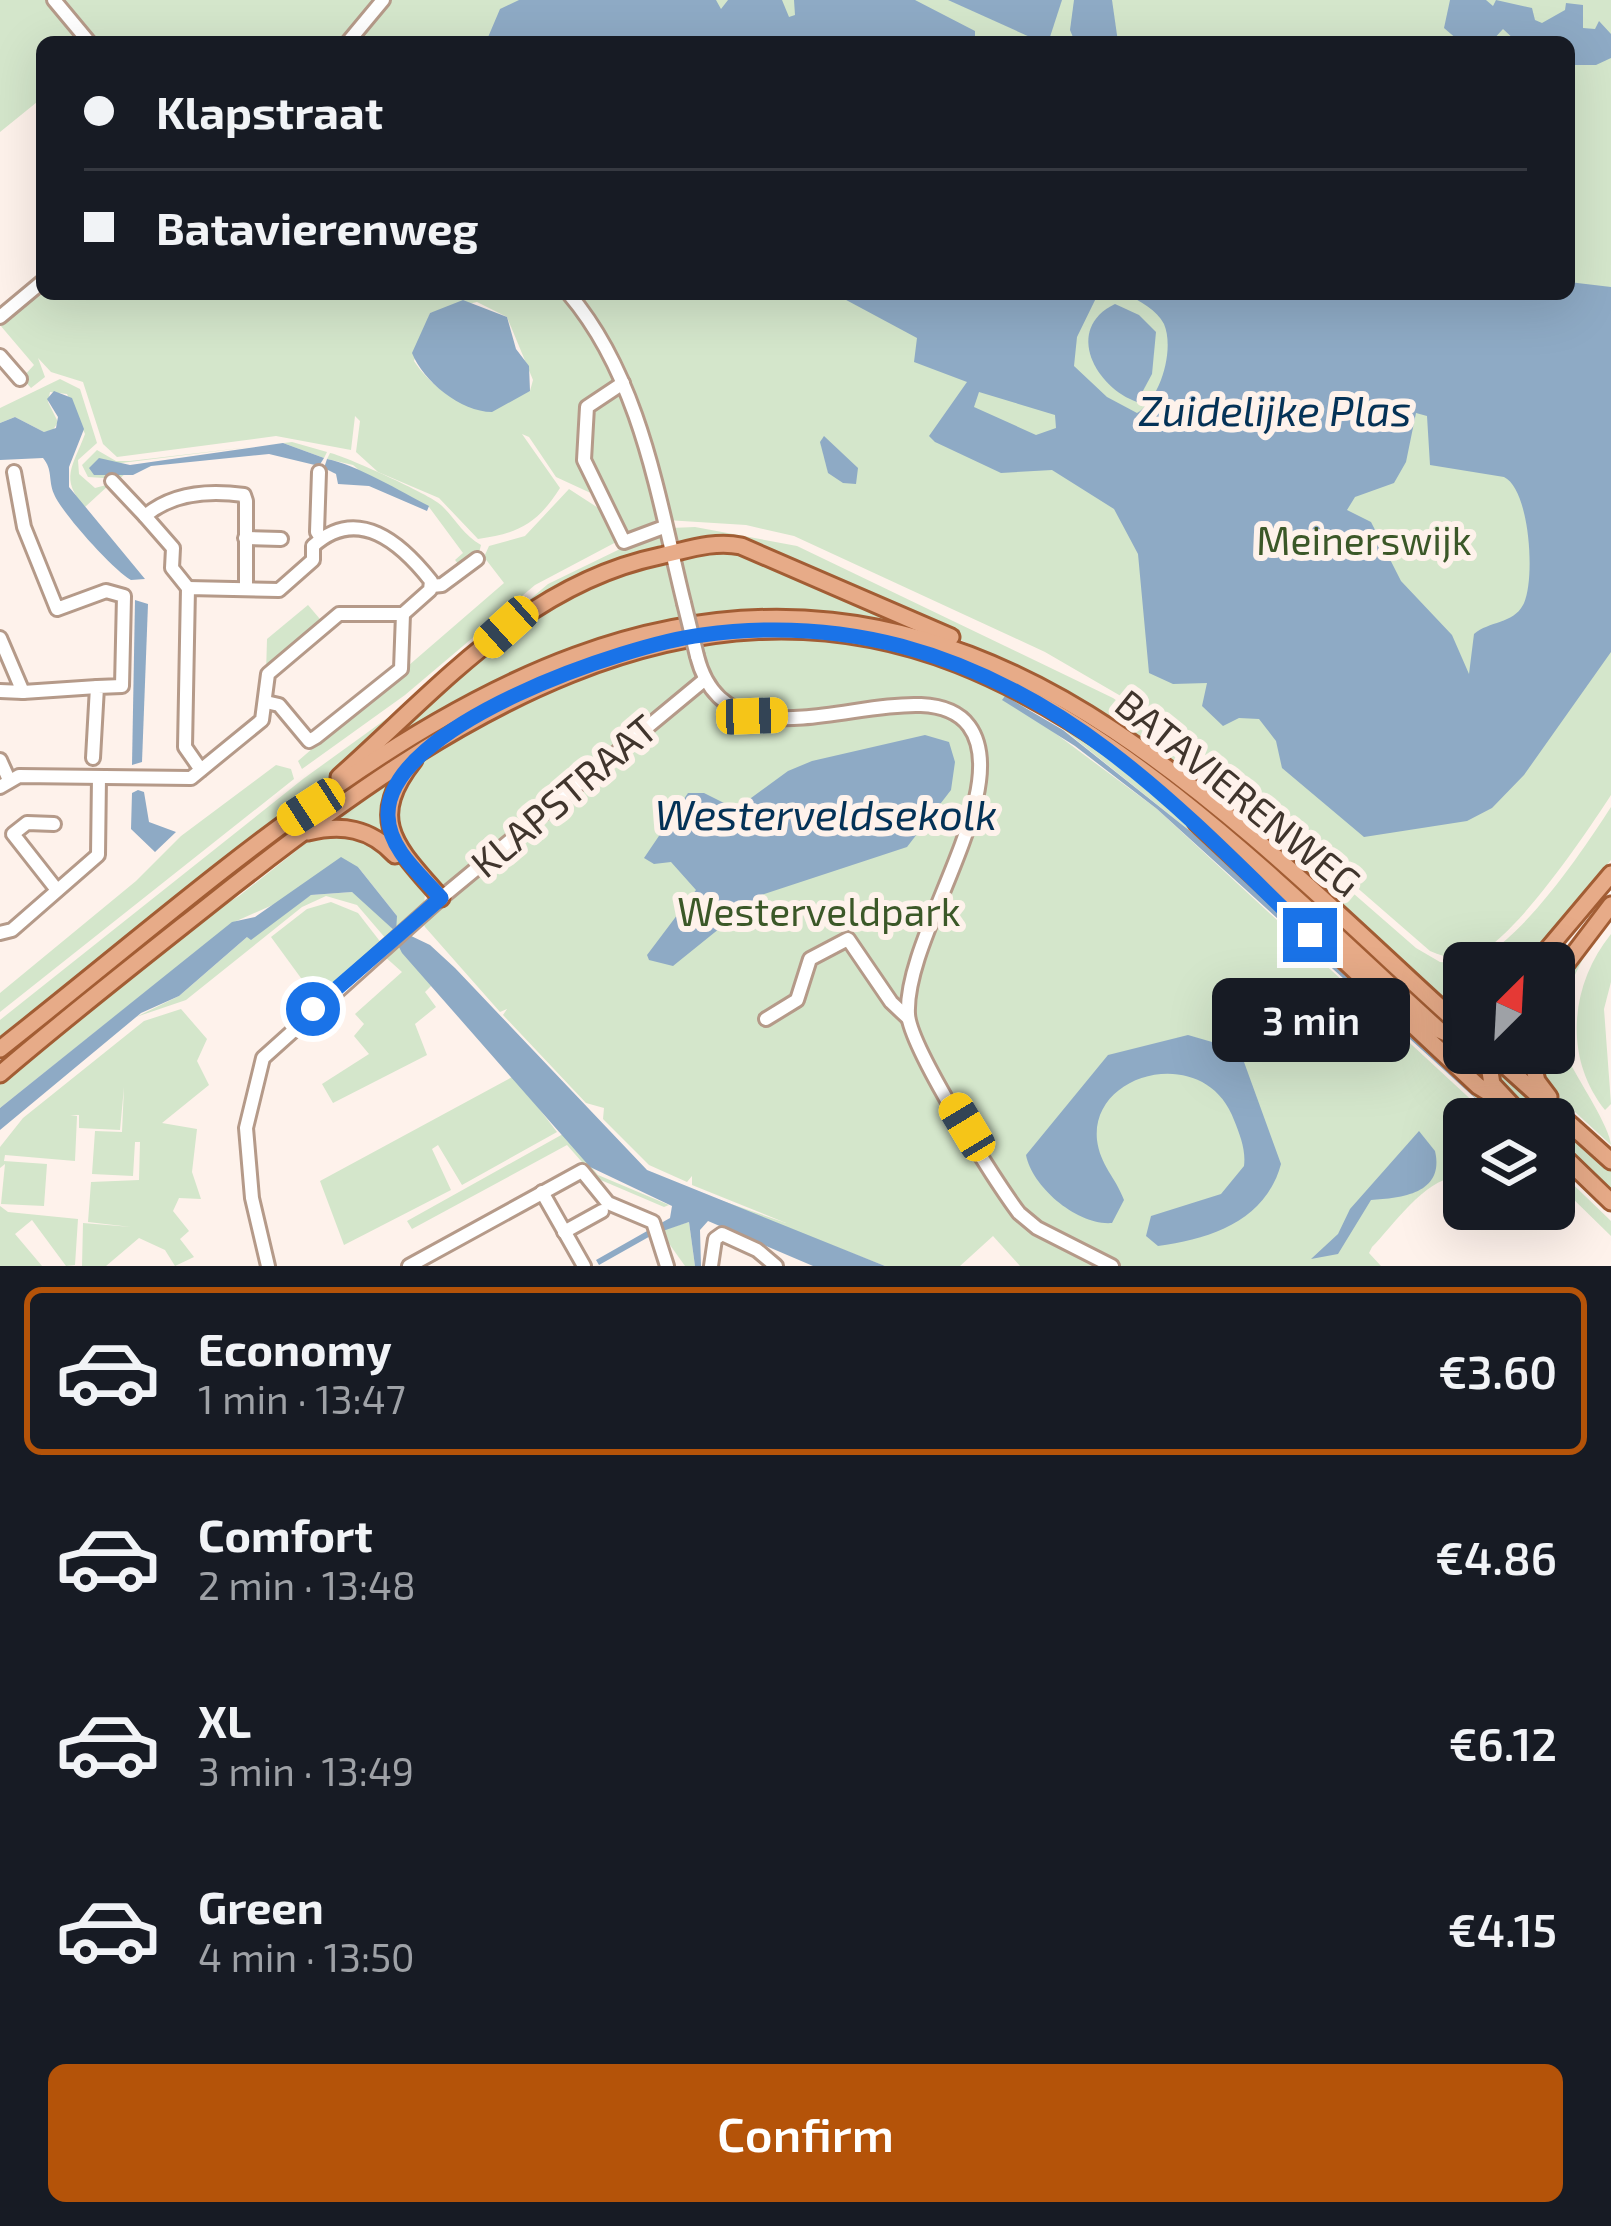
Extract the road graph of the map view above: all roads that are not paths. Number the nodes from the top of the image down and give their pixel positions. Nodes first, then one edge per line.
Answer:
1 (54, 0) edge
2 (383, 0) edge
3 (84, 36) edge
4 (353, 36) edge
5 (36, 287) edge
6 (574, 300) edge
7 (0, 316) edge
8 (0, 356) edge
9 (20, 379) dead end
10 (623, 383) junction
11 (14, 472) dead end
12 (319, 472) dead end
13 (112, 482) dead end
14 (18, 500) junction
15 (0, 502) edge
16 (145, 517) junction
17 (664, 526) junction
18 (245, 538) junction
19 (322, 538) junction
20 (281, 539) dead end
21 (671, 553) junction
22 (477, 559) dead end
23 (432, 586) junction
24 (188, 588) junction
25 (246, 589) junction
26 (403, 614) junction
27 (0, 638) edge
28 (999, 667) junction
29 (703, 681) junction
30 (97, 687) junction
31 (0, 691) edge
32 (23, 692) junction
33 (266, 702) junction
34 (424, 748) junction
35 (93, 758) dead end
36 (0, 760) edge
37 (201, 770) junction
38 (99, 777) junction
39 (4, 783) edge
40 (1174, 798) junction
41 (311, 807) junction
42 (55, 824) dead end
43 (299, 835) junction
44 (1611, 874) edge
45 (57, 890) junction
46 (438, 901) junction
47 (1611, 905) edge
48 (0, 932) edge
49 (1554, 942) edge
50 (1575, 952) edge
51 (1443, 1010) edge
52 (908, 1018) junction
53 (766, 1019) dead end
54 (1443, 1032) edge
55 (0, 1049) edge
56 (0, 1074) edge
57 (1515, 1074) edge
58 (1497, 1098) edge
59 (1544, 1098) edge
60 (1575, 1125) edge
61 (1611, 1161) edge
62 (1575, 1167) edge
63 (542, 1192) junction
64 (1611, 1202) edge
65 (602, 1211) dead end
66 (564, 1232) junction
67 (580, 1265) edge
68 (268, 1266) edge
69 (409, 1266) edge
70 (667, 1266) edge
71 (711, 1266) edge
72 (776, 1266) edge
73 (1112, 1266) edge

1 - 3 street
2 - 4 street
5 - 7 street
6 - 10 street
8 - 9 street
10 - 17 street
10 - 17 street
11 - 14 street
12 - 19 street
13 - 16 street
14 - 15 street
14 - 30 street
16 - 18 street
16 - 24 street
17 - 21 street
18 - 20 street
18 - 25 street
19 - 23 street
19 - 25 street
21 - 28 main road
21 - 29 street, bridge
21 - 41 main road
22 - 23 street
23 - 26 street
24 - 25 street
24 - 37 street
26 - 33 street
26 - 33 street
27 - 32 street
28 - 41 main road, BATAVIERENWEG
28 - 51 main road, BATAVIERENWEG
29 - 46 street, KLAPSTRAAT
29 - 52 street
30 - 32 street
30 - 35 street
31 - 32 street
33 - 37 street
34 - 40 main road, BATAVIERENWEG
34 - 43 main road, BATAVIERENWEG
34 - 46 main road
36 - 39 street
37 - 38 street
38 - 39 street
38 - 45 street
40 - 54 main road, BATAVIERENWEG
40 - 58 main road, BATAVIERENWEG
41 - 55 main road, BATAVIERENWEG
42 - 45 street
43 - 46 main road
43 - 56 main road, BATAVIERENWEG
44 - 49 main road
45 - 48 street
46 - 68 street, KLAPSTRAAT
47 - 50 main road
52 - 53 street
52 - 73 street
57 - 59 main road, BATAVIERENWEG
60 - 61 main road, BATAVIERENWEG
62 - 64 main road
63 - 66 street
63 - 69 street
63 - 70 street
65 - 66 street
66 - 67 street
71 - 72 street

